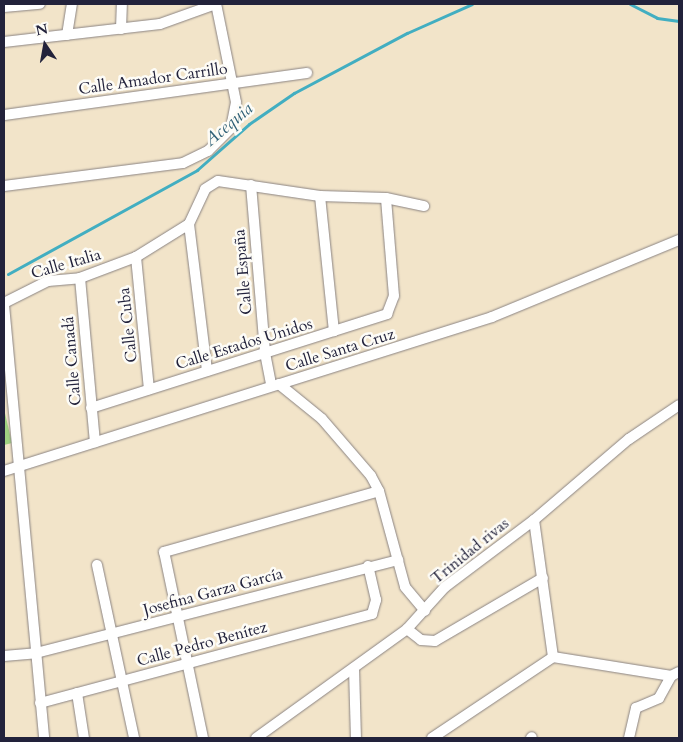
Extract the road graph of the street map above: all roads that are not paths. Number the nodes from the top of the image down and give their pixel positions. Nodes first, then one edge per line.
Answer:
1 (40, 4) edge
2 (72, 4) edge
3 (122, 4) edge
4 (216, 4) edge
5 (4, 7) edge
6 (121, 30) junction
7 (67, 34) junction
8 (4, 42) edge
9 (306, 74) dead end
10 (234, 83) junction
11 (4, 115) edge
12 (251, 185) junction
13 (4, 186) edge
14 (320, 196) junction
15 (386, 198) junction
16 (424, 206) dead end
17 (189, 224) junction
18 (679, 240) edge
19 (136, 257) junction
20 (80, 278) junction
21 (4, 304) edge
22 (334, 331) junction
23 (265, 353) junction
24 (207, 371) junction
25 (275, 385) junction
26 (149, 389) junction
27 (679, 405) edge
28 (91, 408) junction
29 (94, 442) junction
30 (17, 466) junction
31 (4, 471) edge
32 (378, 491) junction
33 (534, 520) junction
34 (398, 560) junction
35 (97, 565) dead end
36 (368, 566) junction
37 (543, 578) junction
38 (425, 611) junction
39 (178, 618) junction
40 (407, 629) junction
41 (111, 634) junction
42 (36, 653) junction
43 (4, 656) edge
44 (553, 657) junction
45 (186, 665) junction
46 (354, 668) junction
47 (675, 674) edge
48 (120, 681) junction
49 (77, 694) junction
50 (40, 702) junction
51 (44, 738) edge
52 (84, 738) edge
53 (134, 738) edge
54 (203, 738) edge
55 (256, 738) edge
56 (356, 738) edge
57 (432, 738) edge
58 (629, 738) edge

1 - 5 street
2 - 7 street
3 - 6 street
4 - 6 street
4 - 10 street
6 - 7 street
7 - 8 street
9 - 10 street, Calle Amador Carrillo
10 - 11 street, Calle Amador Carrillo
10 - 13 street
12 - 14 street
12 - 17 street
12 - 23 street, Calle España
14 - 15 street
14 - 22 street
15 - 16 street
15 - 22 street, Calle Estados Unidos
17 - 19 street, Calle Italia
17 - 24 street
18 - 25 street, Calle Santa Cruz
19 - 20 street, Calle Italia
19 - 26 street, Calle Cuba
20 - 21 street, Calle Italia
20 - 28 street, Calle Canadá
21 - 30 street
22 - 23 street, Calle Estados Unidos
23 - 24 street, Calle Estados Unidos
23 - 25 street, Calle España
24 - 26 street, Calle Estados Unidos
25 - 29 street, Calle Santa Cruz
25 - 32 street
26 - 28 street, Calle Estados Unidos
27 - 33 street, Trinidad rivas
28 - 29 street, Calle Canadá
29 - 30 street, Calle Santa Cruz
30 - 31 street, Calle Santa Cruz
30 - 42 street
32 - 34 street
32 - 39 street
33 - 37 street
33 - 38 street, Trinidad rivas
34 - 36 street, Josefina Garza García
34 - 38 street
35 - 41 street
36 - 39 street, Josefina Garza García
36 - 45 street, Calle Pedro Benítez
37 - 40 street
37 - 44 street
38 - 40 street, Trinidad rivas
39 - 41 street, Josefina Garza García
39 - 45 street
40 - 46 street, Trinidad rivas
41 - 42 street, Josefina Garza García
41 - 48 street
42 - 43 street, Josefina Garza García
42 - 50 street
44 - 47 street
44 - 57 street
45 - 48 street, Calle Pedro Benítez
45 - 54 street
46 - 55 street, Trinidad rivas
46 - 56 street
47 - 58 street
48 - 49 street, Calle Pedro Benítez
48 - 53 street
49 - 50 street, Calle Pedro Benítez
49 - 52 street
50 - 51 street

